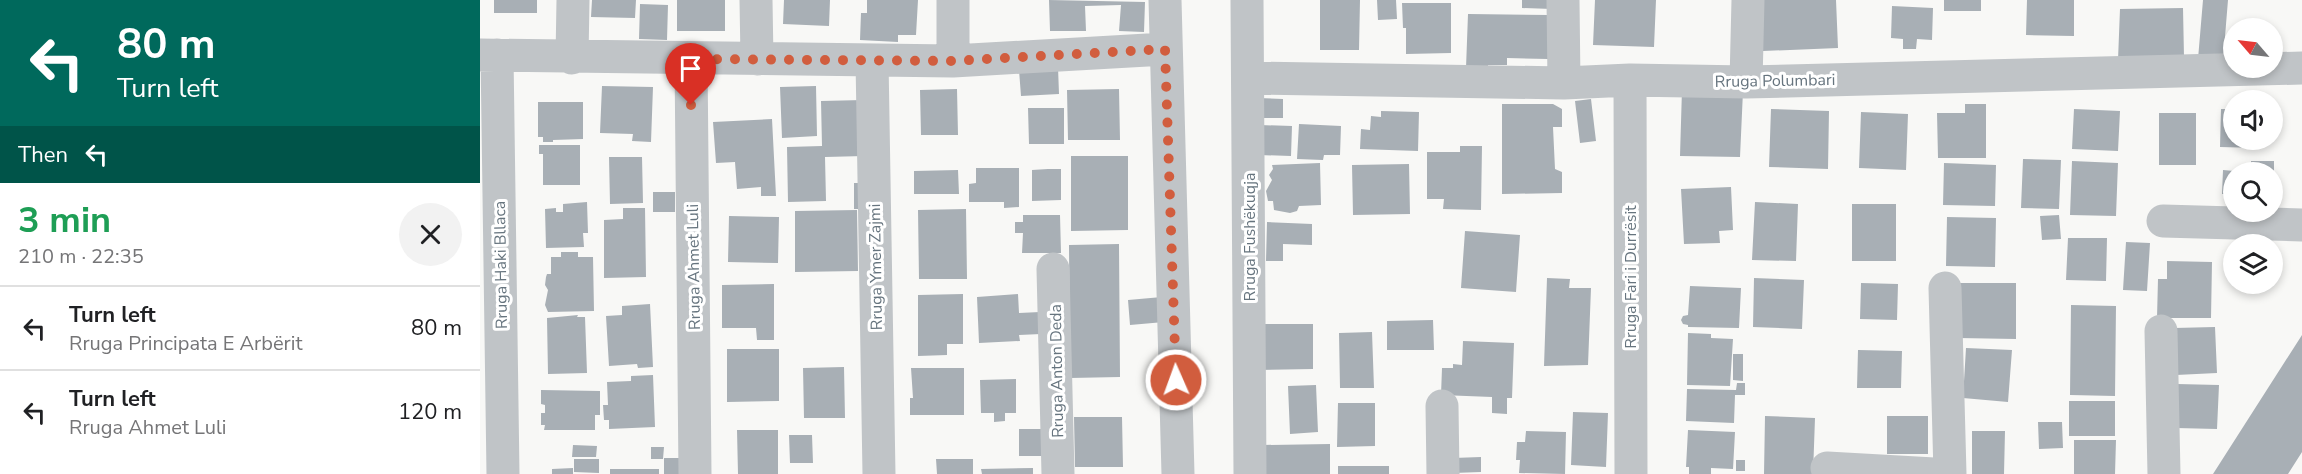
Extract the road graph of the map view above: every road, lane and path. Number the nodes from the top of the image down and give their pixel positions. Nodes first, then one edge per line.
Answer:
1 (573, 0) edge
2 (756, 0) edge
3 (953, 0) edge
4 (1165, 0) edge
5 (1247, 0) edge
6 (1563, 0) edge
7 (1748, 0) edge
8 (1165, 49) junction
9 (488, 55) edge
10 (572, 58) junction
11 (691, 59) junction
12 (757, 59) junction
13 (872, 60) junction
14 (953, 61) junction
15 (2302, 68) edge
16 (1248, 78) junction
17 (1630, 80) junction
18 (1746, 82) junction
19 (1564, 83) junction
20 (2163, 220) dead end
21 (2302, 225) edge
22 (1053, 269) dead end
23 (1945, 288) dead end
24 (2161, 331) dead end
25 (1442, 406) dead end
26 (1827, 468) dead end
27 (503, 474) edge
28 (695, 474) edge
29 (879, 474) edge
30 (1058, 474) edge
31 (1179, 474) edge
32 (1250, 474) edge
33 (1443, 474) edge
34 (1631, 474) edge
35 (1934, 474) edge
36 (1950, 474) edge
37 (2164, 474) edge

1 - 10 street
2 - 12 street
3 - 14 street
4 - 8 street
5 - 16 street, Rruga Fushëkuqja
6 - 19 street
7 - 18 street
8 - 14 street
8 - 31 street
9 - 10 street
9 - 27 street, Rruga Haki Bllaca
10 - 11 street
11 - 12 street
11 - 28 street, Rruga Ahmet Luli
12 - 13 street
13 - 14 street
13 - 29 street, Rruga Ymer Zajmi
15 - 18 street, Rruga Polumbari
16 - 19 street, Rruga Polumbari
16 - 32 street, Rruga Fushëkuqja
17 - 18 street, Rruga Polumbari
17 - 19 street, Rruga Polumbari
17 - 34 street, Rruga Fari i Durrësit
20 - 21 street
22 - 30 street, Rruga Anton Deda
23 - 36 street
24 - 37 street
25 - 33 street
26 - 35 street

